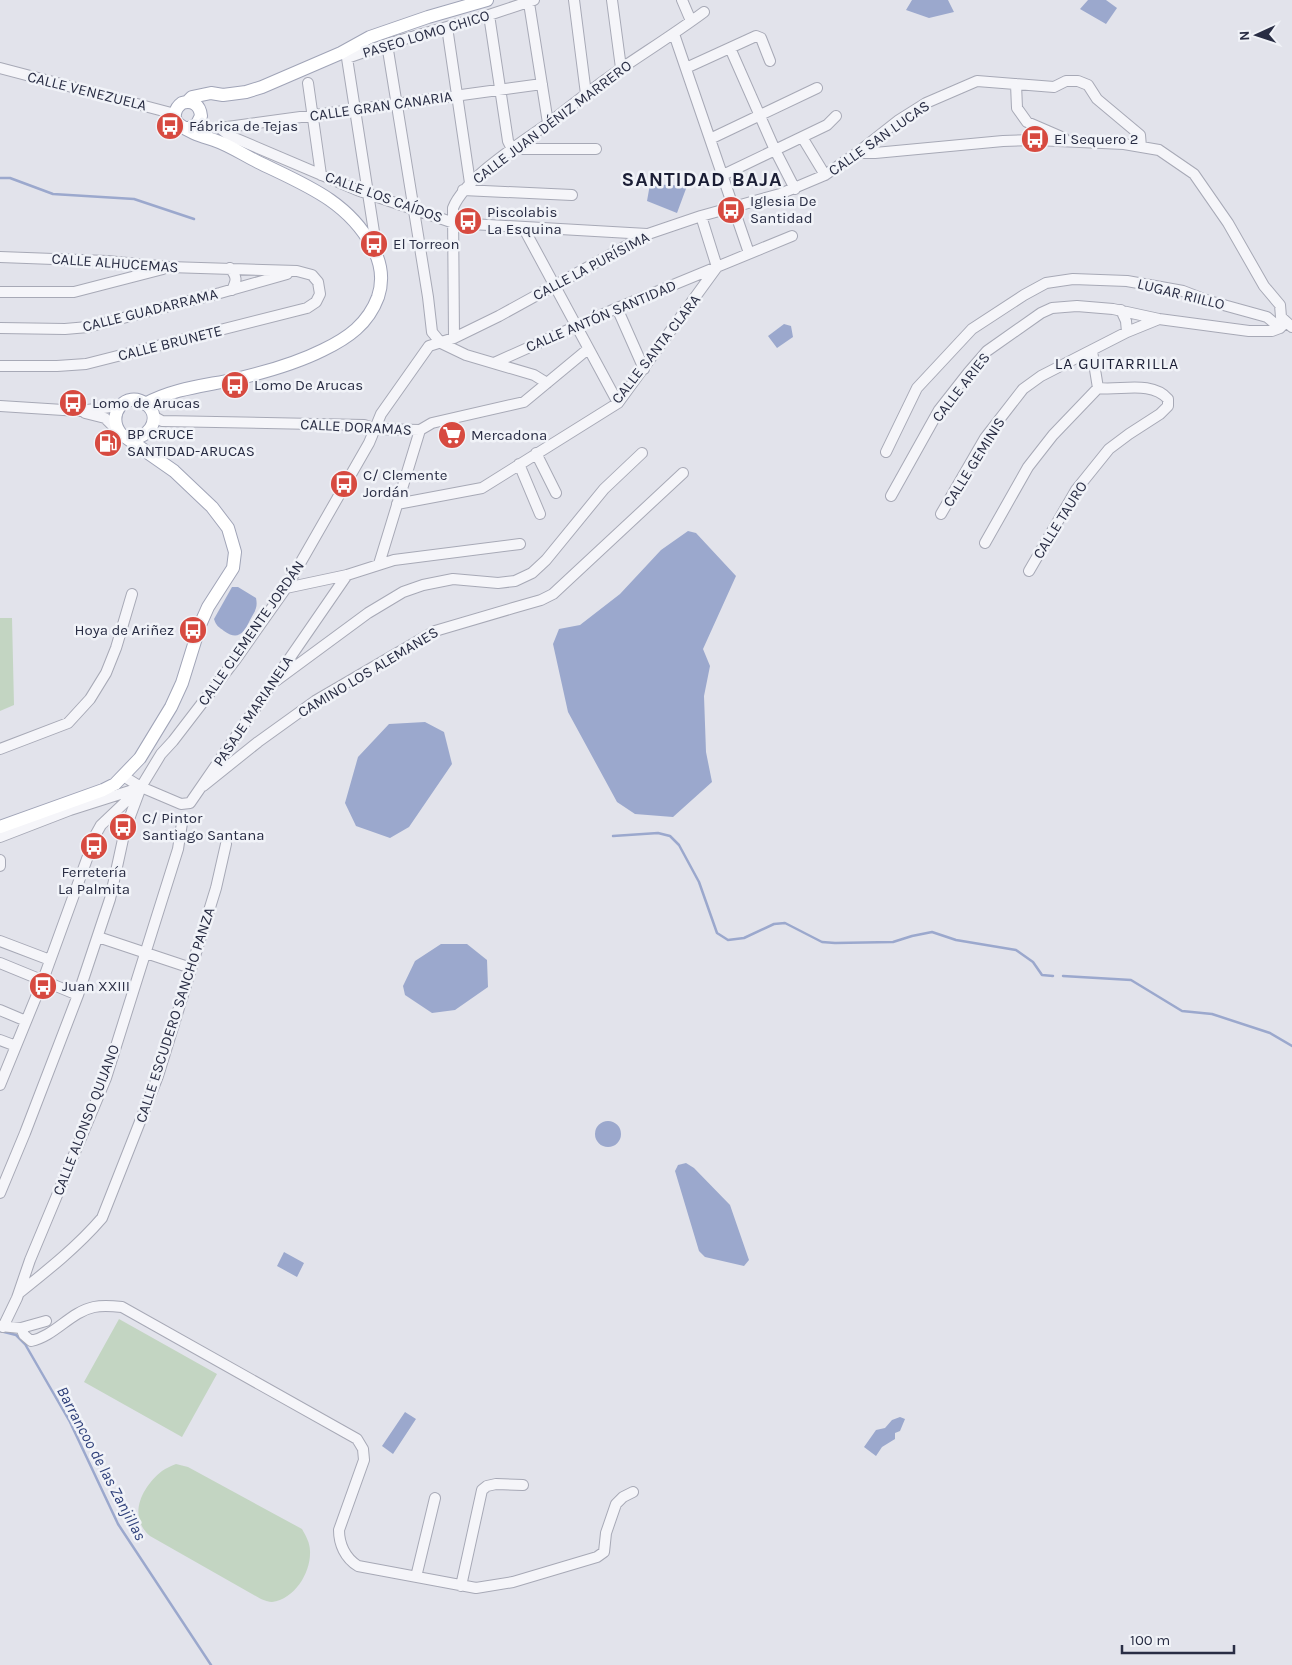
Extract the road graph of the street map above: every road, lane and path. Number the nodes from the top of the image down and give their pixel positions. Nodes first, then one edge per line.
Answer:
1 (488, 0) edge
2 (574, 0) edge
3 (612, 0) edge
4 (682, 0) edge
5 (532, 1) edge
6 (704, 12) dead end
7 (488, 15) junction
8 (692, 21) junction
9 (447, 27) junction
10 (674, 34) junction
11 (387, 44) junction
12 (730, 48) junction
13 (770, 61) dead end
14 (0, 68) edge
15 (621, 68) junction
16 (686, 68) junction
17 (308, 83) dead end
18 (542, 84) junction
19 (1016, 84) junction
20 (817, 88) dead end
21 (500, 90) junction
22 (586, 94) junction
23 (222, 95) junction
24 (457, 96) junction
25 (187, 102) junction
26 (398, 104) junction
27 (355, 111) junction
28 (175, 114) junction
29 (201, 114) junction
30 (313, 115) junction
31 (760, 116) junction
32 (836, 116) dead end
33 (548, 123) junction
34 (184, 128) junction
35 (217, 134) junction
36 (802, 137) junction
37 (710, 139) junction
38 (1070, 141) junction
39 (1141, 147) junction
40 (512, 149) junction
41 (596, 149) dead end
42 (775, 150) junction
43 (857, 153) junction
44 (322, 174) junction
45 (723, 175) junction
46 (826, 175) junction
47 (467, 186) junction
48 (795, 189) junction
49 (367, 194) junction
50 (572, 195) dead end
51 (734, 207) junction
52 (413, 210) junction
53 (701, 216) junction
54 (454, 223) junction
55 (523, 227) junction
56 (648, 234) junction
57 (792, 236) dead end
58 (370, 242) junction
59 (749, 253) junction
60 (0, 257) edge
61 (169, 267) junction
62 (717, 267) junction
63 (230, 268) junction
64 (297, 271) junction
65 (318, 282) joint
66 (554, 286) junction
67 (232, 290) junction
68 (0, 292) edge
69 (618, 308) junction
70 (1121, 310) junction
71 (1159, 319) junction
72 (1286, 326) edge
73 (576, 327) junction
74 (0, 328) edge
75 (1127, 332) junction
76 (454, 338) junction
77 (441, 343) junction
78 (588, 349) junction
79 (1092, 351) junction
80 (494, 363) junction
81 (0, 366) edge
82 (644, 368) junction
83 (547, 383) junction
84 (1098, 388) junction
85 (618, 403) junction
86 (0, 406) edge
87 (119, 406) junction
88 (79, 411) junction
89 (152, 419) junction
90 (376, 429) junction
91 (420, 430) junction
92 (124, 436) junction
93 (886, 452) dead end
94 (642, 453) dead end
95 (536, 454) junction
96 (156, 458) junction
97 (519, 464) junction
98 (683, 472) dead end
99 (556, 493) dead end
100 (891, 496) dead end
101 (396, 504) junction
102 (540, 514) dead end
103 (941, 514) dead end
104 (985, 543) dead end
105 (520, 544) dead end
106 (379, 564) junction
107 (1029, 571) dead end
108 (347, 575) junction
109 (286, 588) junction
110 (132, 594) dead end
111 (273, 683) junction
112 (149, 746) junction
113 (0, 749) edge
114 (161, 754) junction
115 (140, 758) junction
116 (153, 766) junction
117 (124, 776) junction
118 (141, 786) junction
119 (203, 786) junction
120 (182, 823) dead end
121 (0, 827) edge
122 (0, 837) edge
123 (226, 844) dead end
124 (0, 860) edge
125 (0, 866) edge
126 (98, 938) junction
127 (0, 941) edge
128 (145, 952) junction
129 (50, 960) junction
130 (0, 962) edge
131 (191, 968) junction
132 (43, 980) junction
133 (78, 995) junction
134 (0, 1010) edge
135 (26, 1020) junction
136 (0, 1040) edge
137 (16, 1046) junction
138 (1, 1081) edge
139 (0, 1193) edge
140 (18, 1293) junction
141 (46, 1321) dead end
142 (2, 1327) edge
143 (21, 1328) junction
144 (523, 1485) dead end
145 (633, 1492) dead end
146 (435, 1498) dead end
147 (416, 1577) junction
148 (461, 1586) junction

1 - 23 main road
2 - 22 street
3 - 15 street
4 - 8 street
5 - 7 street, PASEO LOMO CHICO
5 - 18 street
6 - 8 street, CALLE JUAN DÉNIZ MARRERO
7 - 9 street, PASEO LOMO CHICO
7 - 21 street
8 - 10 street, CALLE JUAN DÉNIZ MARRERO
9 - 11 street, PASEO LOMO CHICO
9 - 24 street
10 - 15 street, CALLE JUAN DÉNIZ MARRERO
10 - 16 street
11 - 26 street
11 - 27 street, PASEO LOMO CHICO
12 - 13 street
12 - 16 street
12 - 31 street
14 - 28 street, CALLE VENEZUELA
15 - 22 street, CALLE JUAN DÉNIZ MARRERO
16 - 37 street
17 - 30 street
18 - 21 street, CALLE GRAN CANARIA
18 - 33 street
19 - 38 street
19 - 39 street, CALLE SAN LUCAS
19 - 43 street, CALLE SAN LUCAS
20 - 31 street
21 - 24 street, CALLE GRAN CANARIA
21 - 40 street
22 - 33 street, CALLE JUAN DÉNIZ MARRERO
23 - 25 main road
23 - 29 main road
24 - 26 street, CALLE GRAN CANARIA
24 - 47 street
25 - 28 main road
25 - 29 main road
26 - 27 street, CALLE GRAN CANARIA
26 - 52 street
27 - 30 street, CALLE GRAN CANARIA
27 - 49 street
28 - 34 main road
29 - 34 main road
29 - 35 main road
30 - 35 street, CALLE GRAN CANARIA
30 - 44 street
31 - 37 street
31 - 42 street
32 - 36 street
33 - 40 street, CALLE JUAN DÉNIZ MARRERO
34 - 35 main road
35 - 44 street, CALLE LOS CAÍDOS
35 - 58 main road
36 - 42 street
36 - 46 street
37 - 45 street
38 - 39 street
38 - 43 street
39 - 72 street
40 - 41 street
40 - 47 street, CALLE JUAN DÉNIZ MARRERO
42 - 45 street
42 - 48 street
43 - 46 street, CALLE SAN LUCAS
44 - 49 street, CALLE LOS CAÍDOS
45 - 51 street
46 - 48 street, CALLE SAN LUCAS
47 - 50 street
47 - 54 street, CALLE JUAN DÉNIZ MARRERO
48 - 51 street, CALLE SAN LUCAS
49 - 52 street, CALLE LOS CAÍDOS
49 - 58 street
51 - 53 street, CALLE LA PURÍSIMA
51 - 59 street
52 - 54 street, CALLE LOS CAÍDOS
52 - 77 street
53 - 56 street, CALLE LA PURÍSIMA
53 - 62 street
54 - 55 street, CALLE LOS CAÍDOS
54 - 76 street, CALLE JUAN DÉNIZ MARRERO
55 - 56 street, CALLE LOS CAÍDOS
55 - 66 street
56 - 66 street, CALLE LA PURÍSIMA
57 - 59 street, CALLE ANTÓN SANTIDAD
58 - 89 main road
59 - 62 street, CALLE ANTÓN SANTIDAD
60 - 61 street, CALLE ALHUCEMAS
61 - 63 street, CALLE ALHUCEMAS
61 - 68 street
62 - 69 street, CALLE ANTÓN SANTIDAD
62 - 82 street, CALLE SANTA CLARA
63 - 64 street, CALLE ALHUCEMAS
63 - 67 street
64 - 65 street, CALLE ALHUCEMAS
64 - 67 street, CALLE GUADARRAMA
65 - 81 street, CALLE BRUNETE
66 - 73 street
66 - 76 street, CALLE LA PURÍSIMA
67 - 74 street, CALLE GUADARRAMA
69 - 73 street, CALLE ANTÓN SANTIDAD
69 - 82 street
70 - 71 street, CALLE ARIES
70 - 75 street
70 - 100 street, CALLE ARIES
71 - 72 street, CALLE ARIES
71 - 75 street, CALLE GEMINIS
72 - 93 street, LUGAR RIILLO
73 - 78 street
73 - 80 street, CALLE ANTÓN SANTIDAD
75 - 79 street, CALLE GEMINIS
76 - 77 street
77 - 80 street
77 - 90 street
78 - 83 street, CALLE DORAMAS
78 - 85 street
79 - 84 street
79 - 103 street, CALLE GEMINIS
80 - 83 street
82 - 85 street, CALLE SANTA CLARA
83 - 91 street, CALLE DORAMAS
84 - 104 street
84 - 107 street, CALLE TAURO
85 - 95 street, CALLE SANTA CLARA
86 - 88 street
87 - 88 street
87 - 89 main road
87 - 92 main road
88 - 92 street
89 - 90 street, CALLE DORAMAS
89 - 92 main road
89 - 96 main road
90 - 91 street, CALLE DORAMAS
90 - 109 street, CALLE CLEMENTE JORDÁN
91 - 101 street
92 - 96 main road
94 - 111 street
95 - 97 street, CALLE SANTA CLARA
95 - 99 street
96 - 112 main road
97 - 101 street, CALLE SANTA CLARA
97 - 102 street
98 - 119 street, CAMINO LOS ALEMANES
101 - 106 street
105 - 106 street
106 - 108 street
108 - 109 street
108 - 111 street, PASAJE MARIANELA
109 - 114 street, CALLE CLEMENTE JORDÁN
110 - 113 street
111 - 119 street, PASAJE MARIANELA
112 - 114 street
112 - 115 main road
114 - 116 street, CALLE CLEMENTE JORDÁN
115 - 116 street
115 - 117 main road
116 - 118 street, CALLE CLEMENTE JORDÁN
117 - 118 street
117 - 121 main road
118 - 119 street, PASAJE MARIANELA
118 - 122 street
118 - 126 street, CALLE CLEMENTE JORDÁN
118 - 129 street
120 - 128 street, CALLE ALONSO QUIJANO
123 - 131 street, CALLE ESCUDERO SANCHO PANZA
124 - 125 street
126 - 128 street
126 - 133 street, CALLE CLEMENTE JORDÁN
127 - 129 street
128 - 131 street
128 - 140 street, CALLE ALONSO QUIJANO
129 - 132 street
130 - 132 street
131 - 140 street, CALLE ESCUDERO SANCHO PANZA
132 - 133 street
132 - 135 street
133 - 139 street, CALLE CLEMENTE JORDÁN
134 - 135 street
135 - 137 street
136 - 137 street
137 - 138 street
140 - 142 street, CALLE ALONSO QUIJANO
141 - 143 street
142 - 143 street
143 - 147 street
144 - 148 street
145 - 148 street
146 - 147 street
147 - 148 street

